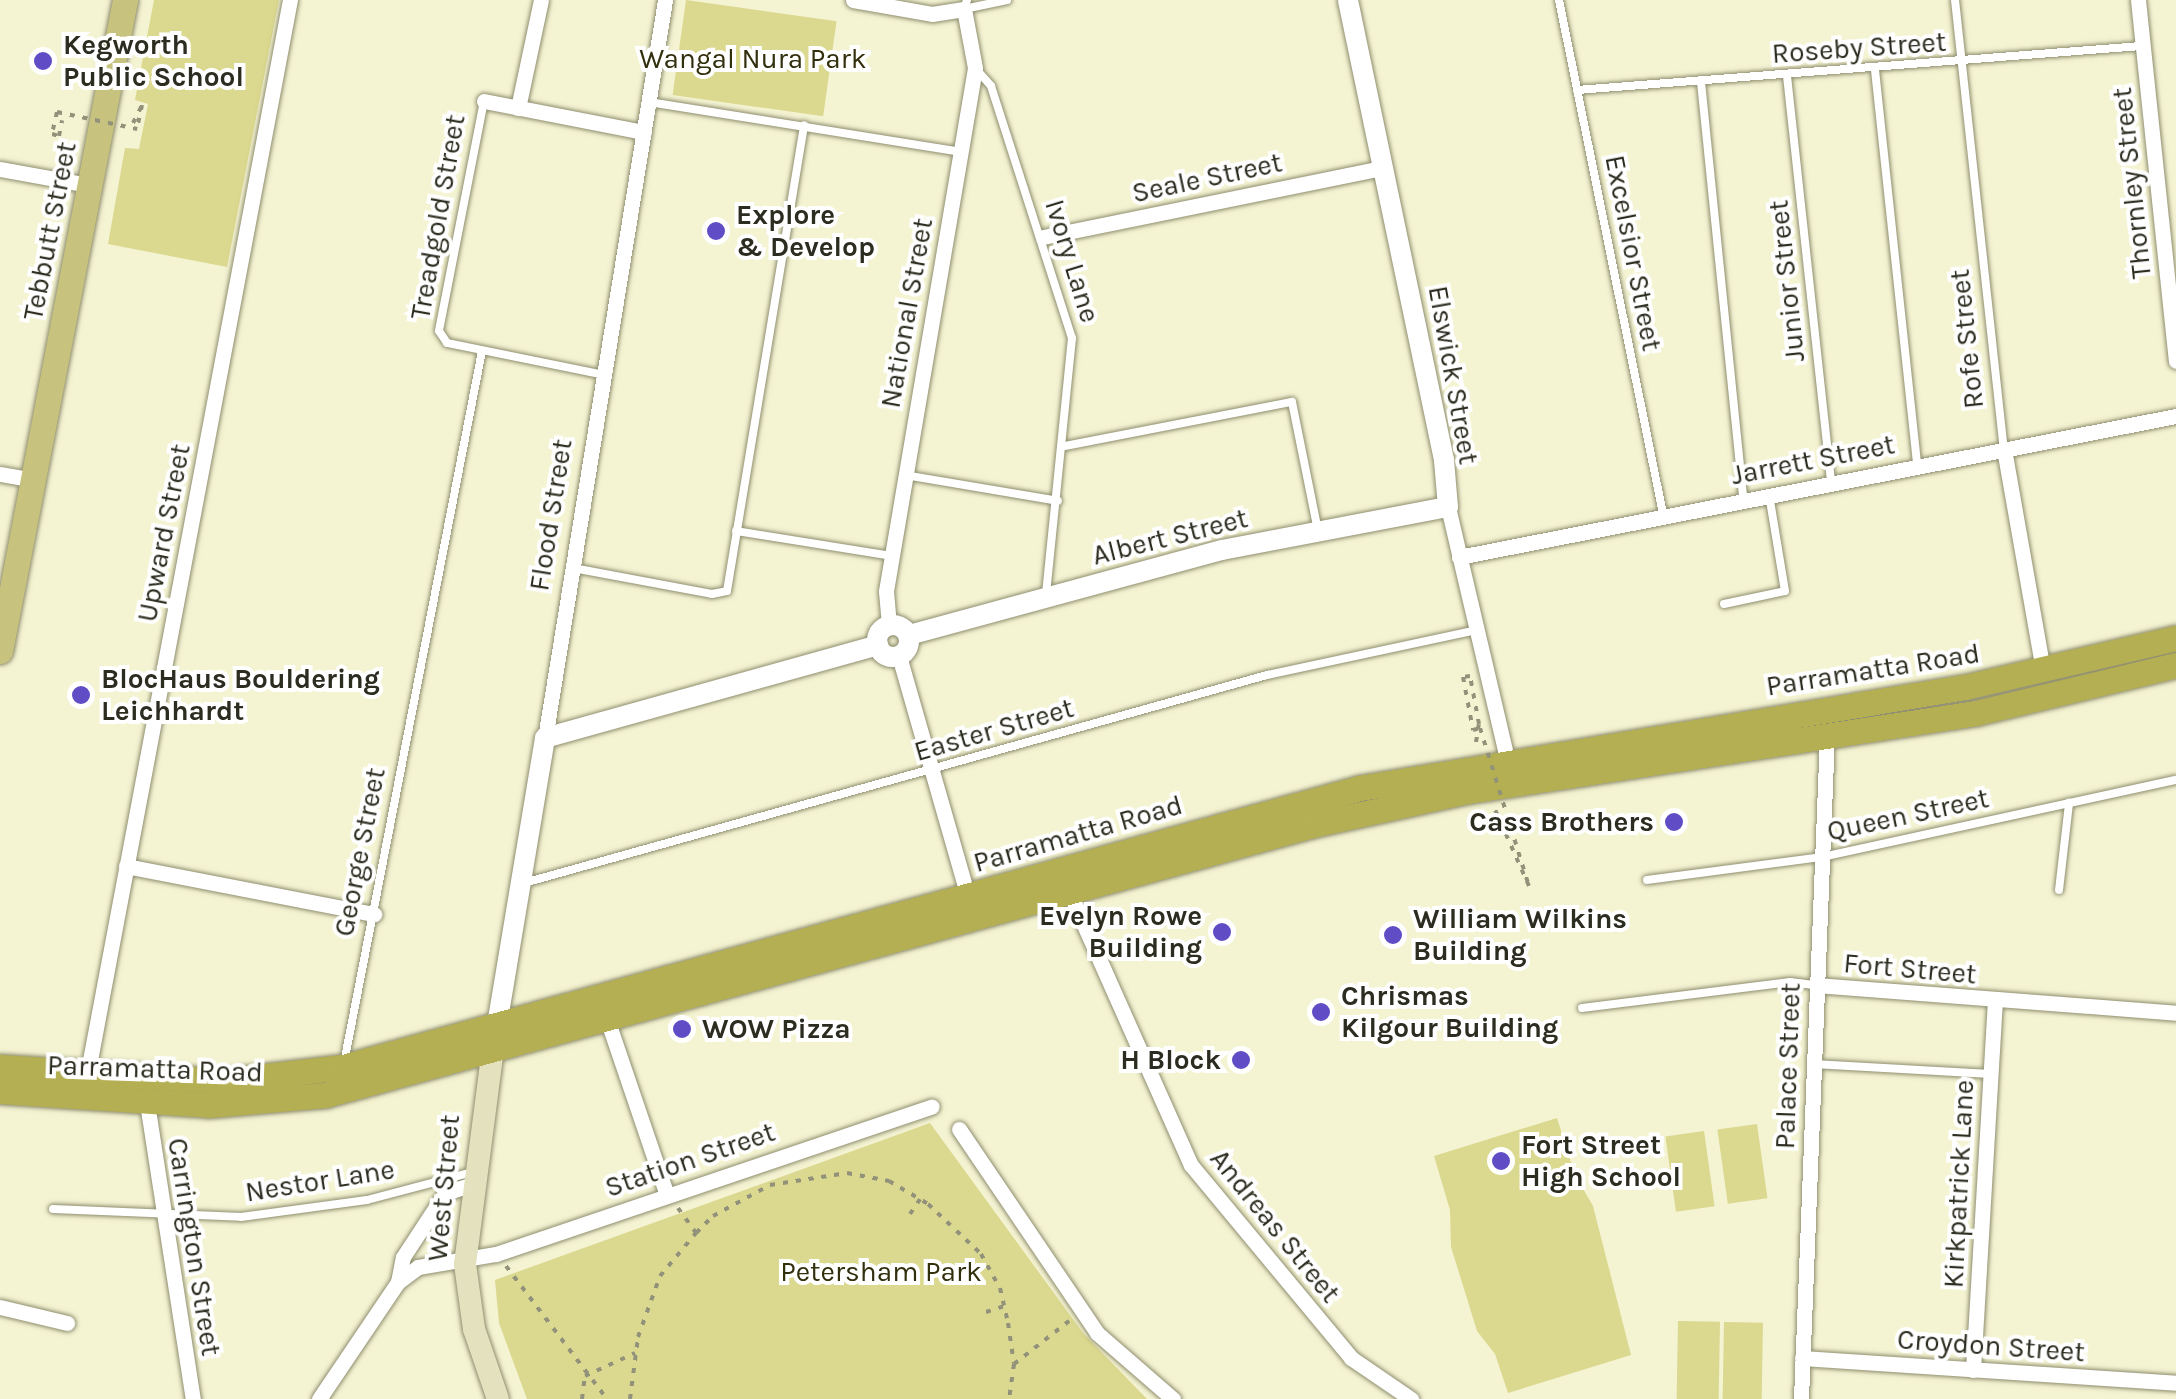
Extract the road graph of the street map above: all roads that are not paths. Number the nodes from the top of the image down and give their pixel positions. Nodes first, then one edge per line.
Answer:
1 (125, 0) edge
2 (290, 0) edge
3 (541, 0) edge
4 (666, 0) edge
5 (853, 0) edge
6 (1006, 0) edge
7 (1348, 0) edge
8 (1559, 0) edge
9 (1956, 0) edge
10 (2138, 0) edge
11 (966, 4) edge
12 (2143, 46) junction
13 (1962, 63) junction
14 (974, 68) junction
15 (1875, 70) junction
16 (1788, 76) junction
17 (1702, 82) junction
18 (1577, 90) junction
19 (484, 102) joint
20 (649, 102) junction
21 (518, 108) junction
22 (804, 125) junction
23 (644, 132) junction
24 (960, 152) junction
25 (1381, 168) junction
26 (0, 170) edge
27 (89, 186) junction
28 (1043, 237) junction
29 (482, 351) junction
30 (2176, 361) edge
31 (604, 376) junction
32 (2176, 416) edge
33 (1064, 446) junction
34 (2004, 449) junction
35 (1917, 466) junction
36 (0, 474) edge
37 (905, 475) junction
38 (32, 480) junction
39 (1831, 482) junction
40 (1769, 494) junction
41 (1744, 499) junction
42 (1058, 500) junction
43 (1448, 507) junction
44 (1663, 514) junction
45 (736, 531) junction
46 (1318, 531) junction
47 (892, 556) junction
48 (1459, 557) junction
49 (573, 568) junction
50 (1046, 597) junction
51 (1724, 604) dead end
52 (889, 626) junction
53 (1482, 629) junction
54 (908, 636) junction
55 (2176, 638) edge
56 (878, 645) junction
57 (0, 650) edge
58 (899, 656) junction
59 (2176, 665) edge
60 (2042, 670) junction
61 (1827, 735) junction
62 (545, 738) junction
63 (1507, 758) junction
64 (933, 771) junction
65 (2176, 780) edge
66 (2069, 802) junction
67 (1822, 857) junction
68 (126, 866) junction
69 (1647, 880) dead end
70 (522, 884) junction
71 (1068, 889) junction
72 (2059, 890) dead end
73 (968, 896) junction
74 (374, 914) junction
75 (1816, 986) junction
76 (1995, 1001) junction
77 (1582, 1008) dead end
78 (2176, 1013) edge
79 (607, 1020) junction
80 (494, 1038) junction
81 (1813, 1064) junction
82 (0, 1067) edge
83 (343, 1068) junction
84 (1991, 1074) junction
85 (87, 1076) junction
86 (0, 1091) edge
87 (147, 1104) junction
88 (932, 1106) dead end
89 (960, 1129) dead end
90 (472, 1178) junction
91 (666, 1192) junction
92 (53, 1209) dead end
93 (162, 1217) junction
94 (465, 1264) junction
95 (398, 1282) junction
96 (0, 1307) edge
97 (67, 1323) dead end
98 (1802, 1358) junction
99 (1973, 1370) junction
100 (2176, 1383) edge
101 (193, 1399) edge
102 (319, 1399) edge
103 (498, 1399) edge
104 (1173, 1399) edge
105 (1411, 1399) edge
106 (1801, 1399) edge

1 - 27 main road, Tebbutt Street
2 - 68 street, Upward Street
3 - 21 street
4 - 20 street, Flood Street
5 - 11 street
6 - 11 lane
7 - 25 street, Elswick Street
8 - 18 lane, Excelsior Street
9 - 13 lane, Rofe Street
10 - 12 street, Thornley Street
11 - 14 street, National Street
12 - 13 lane, Roseby Street
12 - 30 street, Thornley Street
13 - 15 lane, Roseby Street
13 - 34 lane, Rofe Street
14 - 24 street, National Street
14 - 28 lane, Ivory Lane
15 - 16 lane, Roseby Street
15 - 35 lane
16 - 17 lane, Roseby Street
16 - 39 lane, Junior Street
17 - 18 lane, Roseby Street
17 - 41 lane
18 - 44 lane, Excelsior Street
19 - 21 street, Treadgold Street
19 - 29 lane, Treadgold Street
20 - 22 lane
20 - 23 street, Flood Street
21 - 23 street, Treadgold Street
22 - 24 lane
22 - 45 lane
23 - 31 street, Flood Street
24 - 37 street, National Street
25 - 28 street, Seale Street
25 - 43 street, Elswick Street
26 - 27 street
27 - 38 main road, Tebbutt Street
28 - 33 lane, Ivory Lane
29 - 31 lane, Treadgold Street
29 - 74 lane, George Street
31 - 49 street, Flood Street
32 - 34 street, Jarrett Street
33 - 42 lane, Ivory Lane
33 - 46 lane
34 - 35 street, Jarrett Street
34 - 60 street, Rofe Street
35 - 39 street, Jarrett Street
36 - 38 street
37 - 42 lane
37 - 47 street, National Street
38 - 57 main road, Tebbutt Street
39 - 40 street, Jarrett Street
40 - 41 street, Jarrett Street
40 - 51 lane
41 - 44 street, Jarrett Street
42 - 50 lane, Ivory Lane
43 - 46 street, Albert Street
43 - 48 street, Elswick Street
44 - 48 street, Jarrett Street
45 - 47 lane
45 - 49 lane
46 - 50 street, Albert Street
47 - 52 street, National Street
48 - 53 street, Elswick Street
49 - 62 street, Flood Street
50 - 54 street, Albert Street
52 - 54 street
52 - 56 street
53 - 63 street, Elswick Street
53 - 64 lane, Easter Street
54 - 58 street
55 - 60 highway, Parramatta Road
56 - 58 street
56 - 62 street
58 - 64 street
59 - 61 highway, Parramatta Road
60 - 63 highway, Parramatta Road
61 - 67 street, Palace Street
61 - 71 highway, Parramatta Road
62 - 70 street, Flood Street
63 - 73 highway, Parramatta Road
64 - 70 lane, Easter Street
64 - 73 street
65 - 66 lane, Queen Street
66 - 67 lane, Queen Street
66 - 72 lane
67 - 69 lane, Queen Street
67 - 75 street, Palace Street
68 - 74 street
68 - 85 street, Upward Street
70 - 80 street, Flood Street
71 - 79 highway, Parramatta Road
71 - 105 street, Andreas Street
73 - 80 highway, Parramatta Road
74 - 83 lane, George Street
75 - 76 street, Fort Street
75 - 77 lane, Fort Street
75 - 81 street, Palace Street
76 - 78 street, Fort Street
76 - 84 street, Kirkpatrick Lane
79 - 80 highway, Parramatta Road
79 - 91 street
80 - 83 highway, Parramatta Road
80 - 87 highway, Parramatta Road
80 - 90 main road, West Street
81 - 84 lane
81 - 98 street, Palace Street
82 - 85 highway, Parramatta Road
83 - 85 highway, Parramatta Road
84 - 99 street, Kirkpatrick Lane
86 - 87 highway, Parramatta Road
87 - 93 street, Carrington Street
88 - 91 street, Station Street
89 - 104 street
90 - 93 lane, Nestor Lane
90 - 94 main road, West Street
90 - 95 street
91 - 94 street, Station Street
92 - 93 lane, Nestor Lane
93 - 101 street, Carrington Street
94 - 95 street, Station Street
94 - 103 main road, West Street
95 - 102 street
96 - 97 street
98 - 99 street, Croydon Street
98 - 106 street, Palace Street
99 - 100 street, Croydon Street

